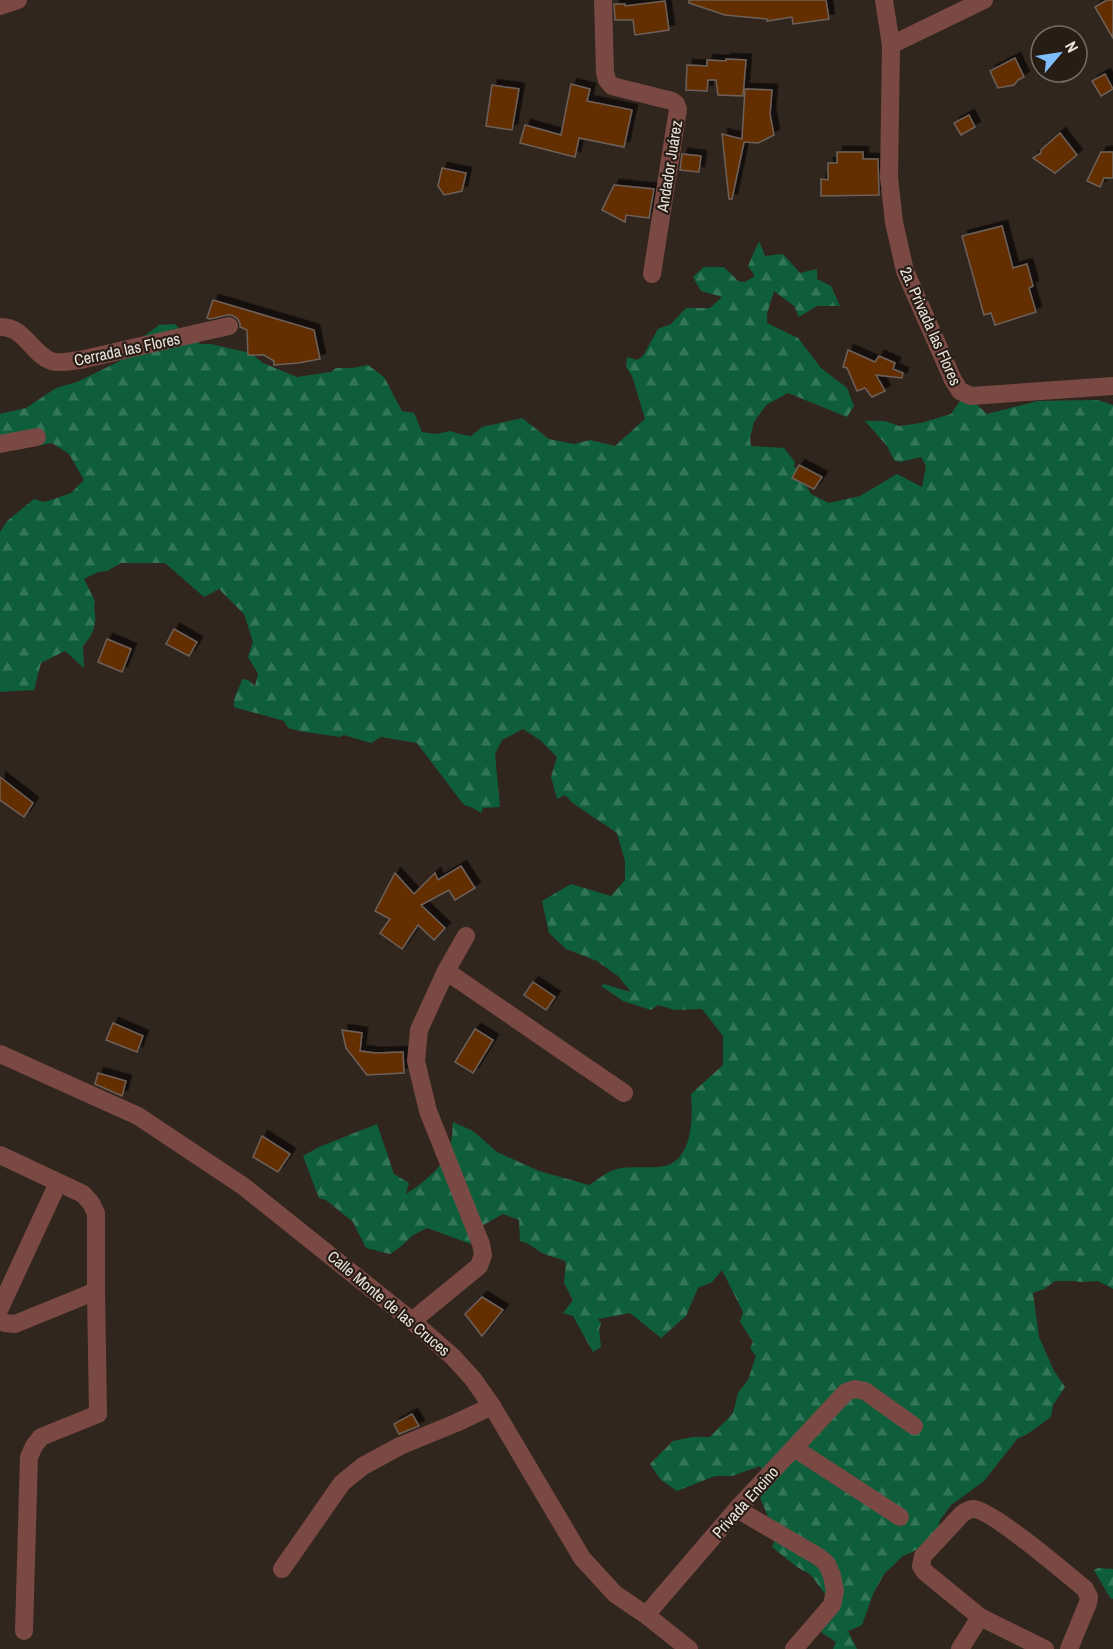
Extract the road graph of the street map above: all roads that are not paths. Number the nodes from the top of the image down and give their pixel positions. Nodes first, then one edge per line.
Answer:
1 (18, 0) edge
2 (603, 0) edge
3 (884, 0) edge
4 (984, 0) edge
5 (0, 6) edge
6 (891, 45) junction
7 (652, 274) dead end
8 (230, 326) dead end
9 (0, 327) edge
10 (1113, 386) edge
11 (37, 437) dead end
12 (0, 444) edge
13 (466, 936) dead end
14 (446, 971) junction
15 (0, 1054) edge
16 (624, 1093) dead end
17 (0, 1155) edge
18 (58, 1183) junction
19 (96, 1291) junction
20 (0, 1308) edge
21 (0, 1319) edge
22 (412, 1321) junction
23 (492, 1406) junction
24 (914, 1426) dead end
25 (794, 1448) junction
26 (736, 1509) junction
27 (900, 1517) dead end
28 (282, 1569) dead end
29 (646, 1615) junction
30 (980, 1617) junction
31 (24, 1631) dead end
32 (688, 1649) edge
33 (794, 1649) edge
34 (960, 1649) edge
35 (1045, 1649) edge
36 (1069, 1649) edge

1 - 5 street
2 - 7 street, Andador Juárez
3 - 6 street, 2a. Privada las Flores
4 - 6 street
6 - 10 street, 2a. Privada las Flores
8 - 9 street, Cerrada las Flores
11 - 12 street
13 - 14 street
14 - 16 street
14 - 22 street
15 - 22 street, Calle Monte de las Cruces
17 - 18 street
18 - 19 street
18 - 20 street
19 - 21 street
19 - 31 street
22 - 23 street, Calle Monte de las Cruces
23 - 28 street
23 - 29 street, Calle Monte de las Cruces
24 - 25 street, Privada Encino
25 - 26 street, Privada Encino
25 - 27 street
26 - 29 street, Privada Encino
26 - 33 street
29 - 32 street, Calle Monte de las Cruces
30 - 34 street
30 - 35 street
30 - 36 street

